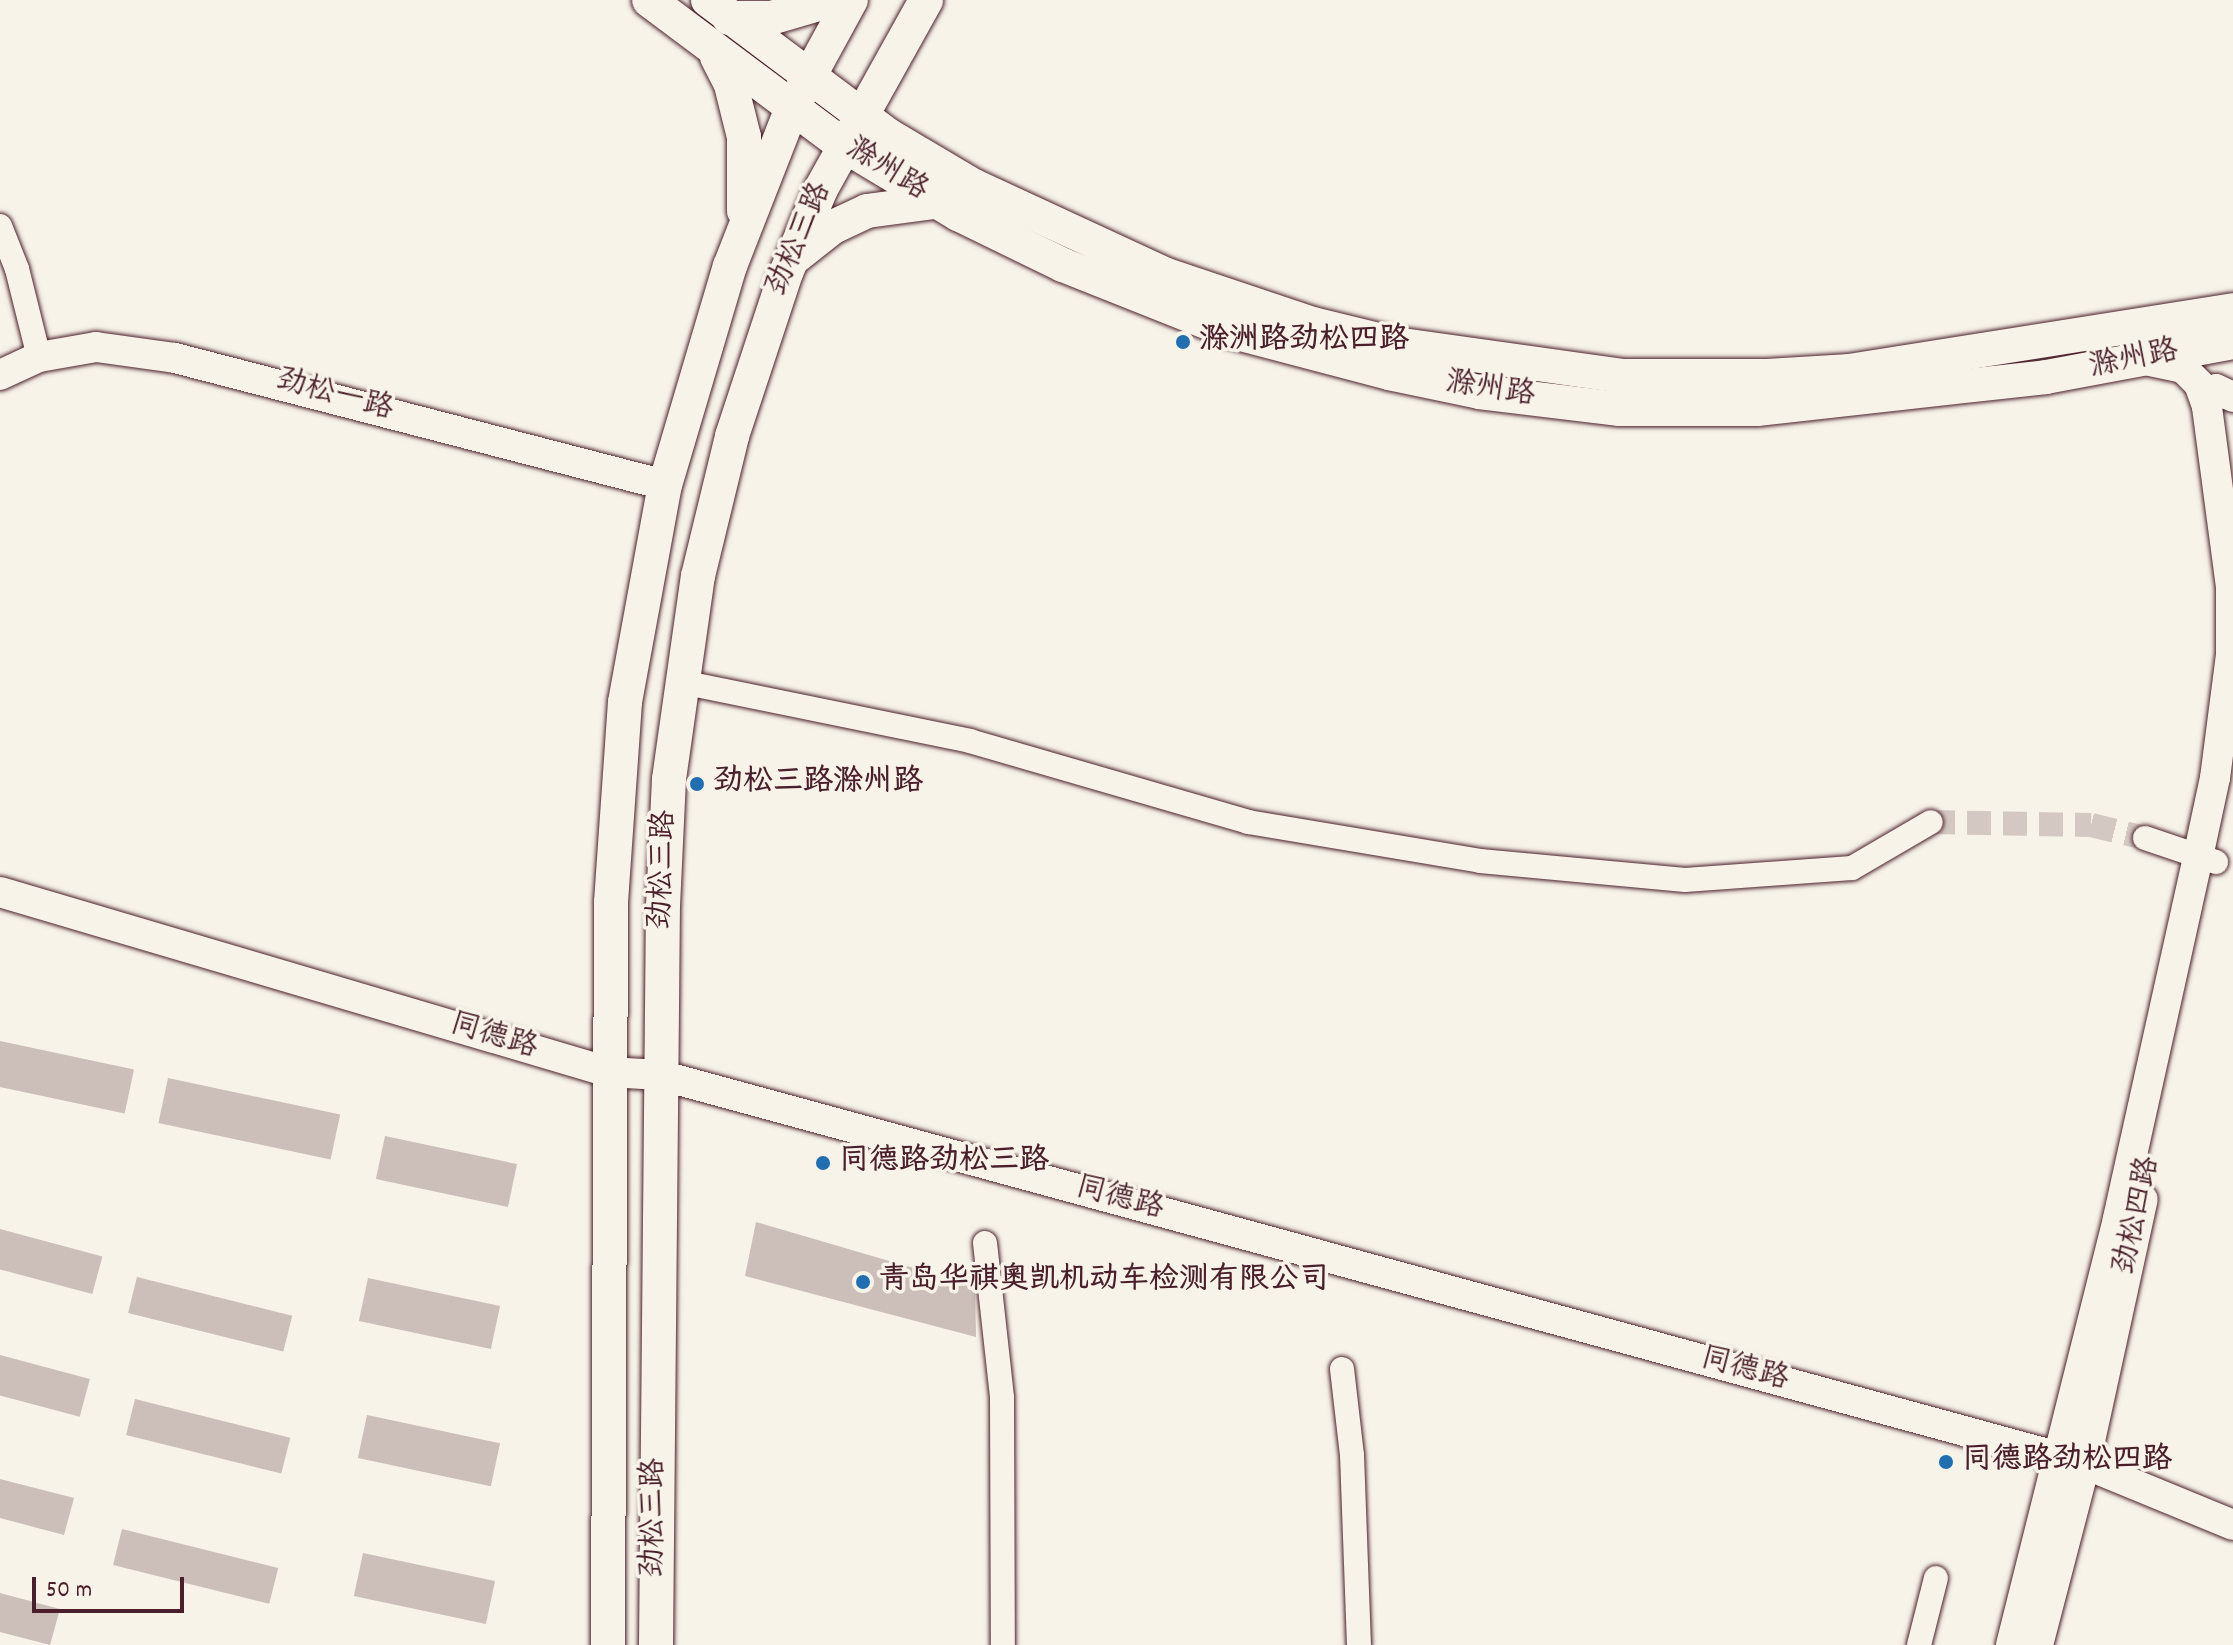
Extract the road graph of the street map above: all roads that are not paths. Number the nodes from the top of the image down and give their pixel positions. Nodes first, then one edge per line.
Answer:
1 (649, 0) edge
2 (832, 0) edge
3 (851, 0) edge
4 (926, 0) edge
5 (719, 9) edge
6 (715, 54) junction
7 (800, 94) junction
8 (861, 116) junction
9 (843, 145) junction
10 (934, 202) junction
11 (0, 226) edge
12 (744, 232) junction
13 (791, 260) junction
14 (2233, 310) edge
15 (2233, 342) edge
16 (39, 357) junction
17 (2140, 359) junction
18 (0, 375) edge
19 (2220, 401) edge
20 (665, 485) junction
21 (681, 682) junction
22 (2233, 786) edge
23 (1931, 822) tunnel mouth
24 (2145, 838) tunnel mouth
25 (2207, 859) junction
26 (0, 892) edge
27 (609, 1072) junction
28 (660, 1075) junction
29 (985, 1243) dead end
30 (1342, 1369) dead end
31 (2072, 1461) junction
32 (2233, 1525) edge
33 (1936, 1578) dead end
34 (608, 1645) edge
35 (656, 1645) edge
36 (1003, 1645) edge
37 (1359, 1645) edge
38 (1919, 1645) edge
39 (2011, 1645) edge
40 (2038, 1645) edge

1 - 6 main road, 滁州路
2 - 5 main road
3 - 7 main road, 劲松三路
4 - 8 main road, 劲松三路
5 - 7 main road, 滁州路
6 - 7 main road, 滁州路
6 - 12 main road
7 - 8 main road, 滁州路
7 - 9 main road, 滁州路
7 - 12 main road, 劲松三路
8 - 9 main road, 劲松三路
8 - 14 main road, 滁州路
9 - 10 main road, 滁州路
9 - 13 main road, 劲松三路
10 - 13 main road
10 - 17 main road, 滁州路
11 - 16 street
12 - 20 main road, 劲松三路
13 - 21 main road, 劲松三路
15 - 17 main road, 滁州路
16 - 18 street, 劲松一路
16 - 20 street, 劲松一路
17 - 19 street
19 - 25 street
20 - 27 main road, 劲松三路
21 - 23 street
21 - 28 main road, 劲松三路
22 - 25 street
24 - 25 street
25 - 31 street
26 - 27 street, 同德路
27 - 28 street, 同德路
27 - 34 main road, 劲松三路
28 - 31 street, 同德路
28 - 35 main road, 劲松三路
29 - 36 street
30 - 37 street
31 - 32 street, 同德路
31 - 39 street
31 - 40 street
33 - 38 street

